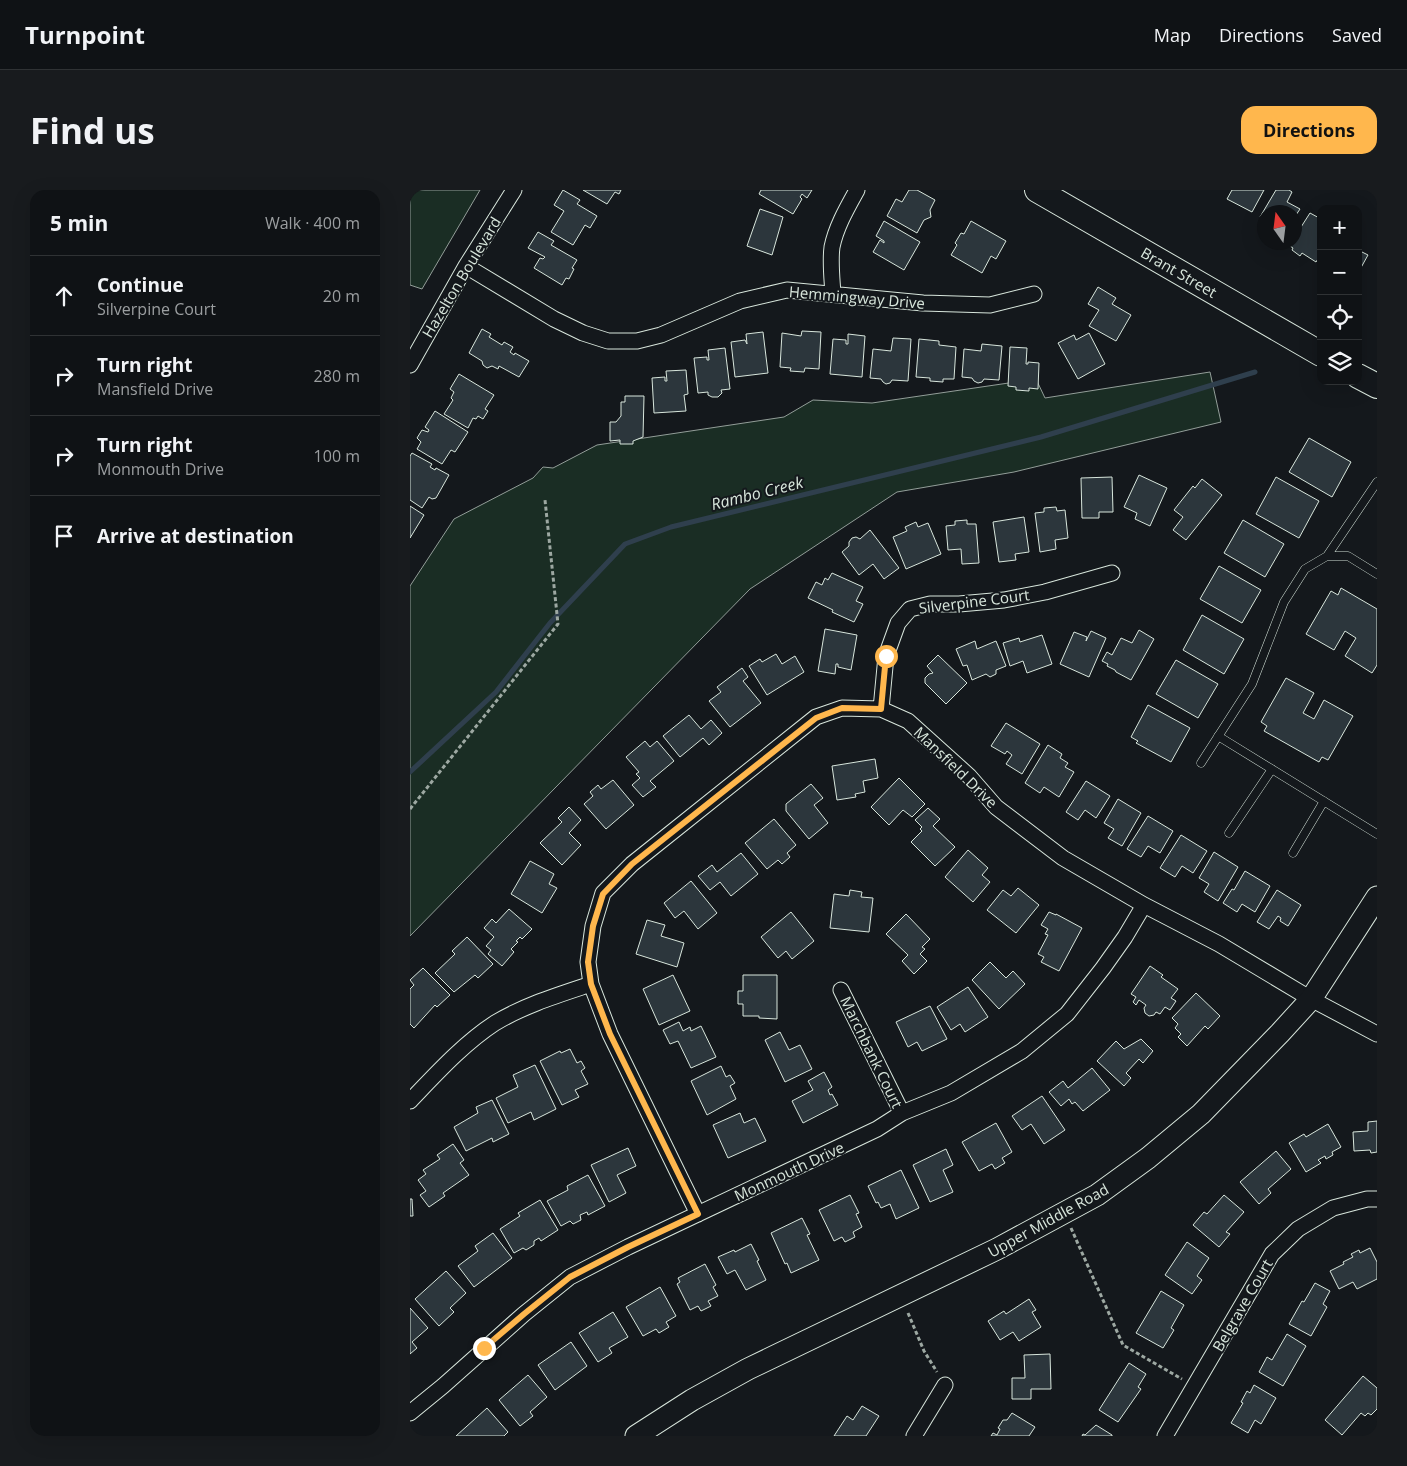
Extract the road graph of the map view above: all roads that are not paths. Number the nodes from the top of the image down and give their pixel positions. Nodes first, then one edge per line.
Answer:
1 (514, 190) edge
2 (857, 190) edge
3 (1037, 190) edge
4 (466, 266) junction
5 (833, 294) junction
6 (1034, 294) dead end
7 (1317, 352) edge
8 (410, 364) edge
9 (1362, 378) edge
10 (1377, 386) edge
11 (1377, 482) edge
12 (1327, 556) junction
13 (1112, 573) dead end
14 (1377, 574) edge
15 (881, 709) junction
16 (1218, 736) junction
17 (1201, 763) dead end
18 (1272, 769) junction
19 (1324, 801) junction
20 (1229, 833) dead end
21 (1377, 834) edge
22 (1293, 853) dead end
23 (1377, 897) edge
24 (1144, 906) junction
25 (591, 984) junction
26 (841, 990) dead end
27 (1311, 999) junction
28 (1377, 1034) edge
29 (410, 1101) edge
30 (902, 1113) junction
31 (1377, 1199) edge
32 (698, 1214) junction
33 (946, 1385) road end
34 (410, 1413) edge
35 (636, 1436) edge
36 (914, 1436) edge
37 (1165, 1436) edge

1 - 4 street, Hazelton Boulevard
2 - 5 street
3 - 7 main road, Brant Street
4 - 5 street, Hemmingway Drive
4 - 8 street, Hazelton Boulevard
5 - 6 street, Hemmingway Drive
9 - 10 main road
11 - 12 lane
12 - 14 lane
12 - 16 lane
13 - 15 street, Silverpine Court
15 - 24 street, Mansfield Drive
15 - 25 street, Mansfield Drive
16 - 17 lane
16 - 18 lane
18 - 19 lane
18 - 20 lane
19 - 21 lane
19 - 22 lane
23 - 27 street, Upper Middle Road
24 - 27 street, Mansfield Drive
24 - 30 street, Monmouth Drive
25 - 29 street
25 - 32 street, Mansfield Drive
26 - 30 street, Marchbank Court
27 - 28 street, Mansfield Drive
27 - 35 street, Upper Middle Road
30 - 32 street, Monmouth Drive
31 - 37 street, Belgrave Court
32 - 34 street, Monmouth Drive
33 - 36 street

